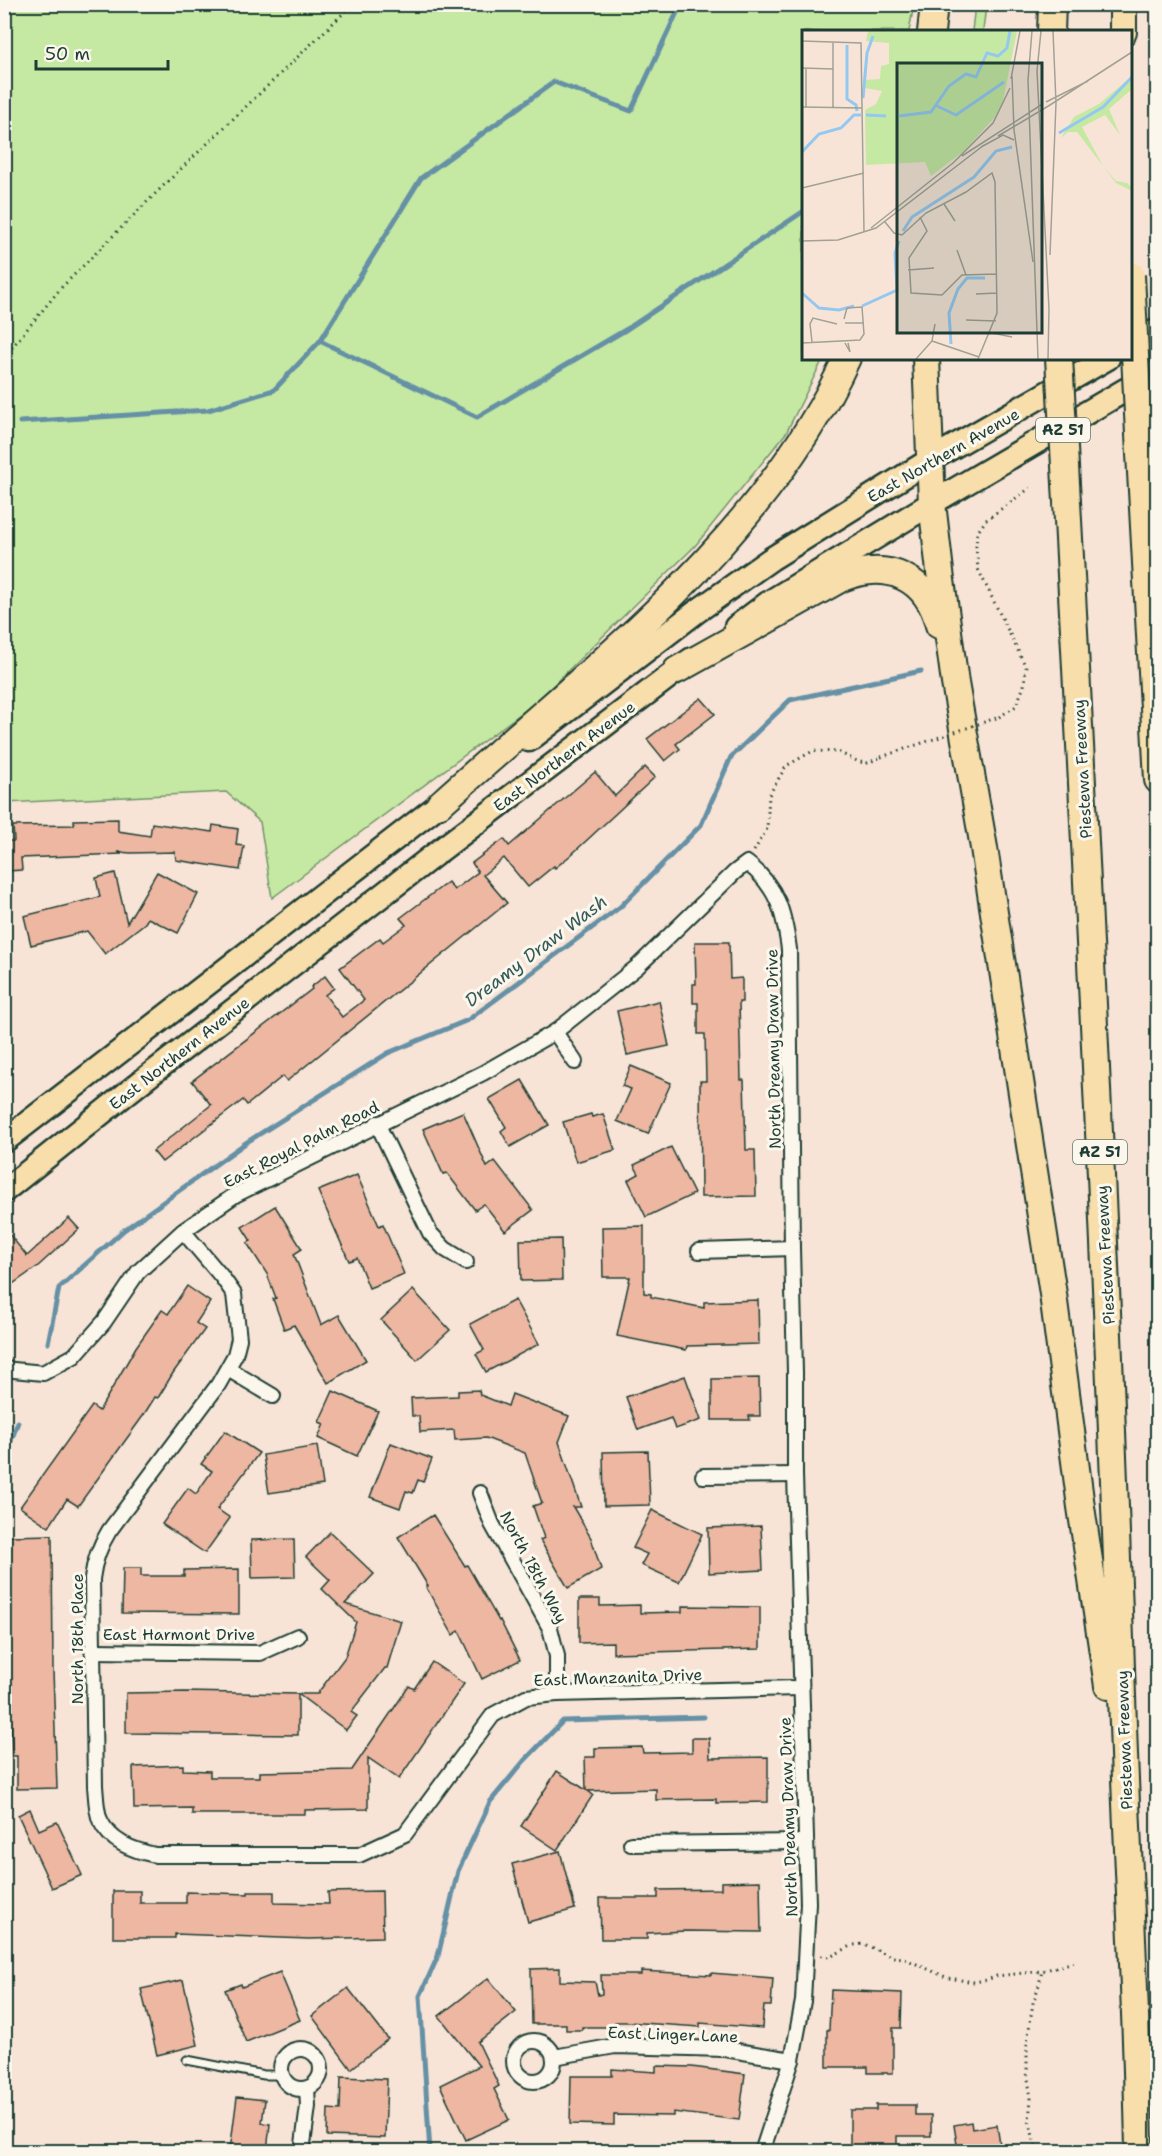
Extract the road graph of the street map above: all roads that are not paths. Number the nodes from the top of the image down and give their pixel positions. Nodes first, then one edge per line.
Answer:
1 (934, 4) edge
2 (1052, 4) edge
3 (1123, 4) edge
4 (931, 30) edge
5 (1051, 30) edge
6 (1123, 30) edge
7 (1132, 294) edge
8 (1158, 330) edge
9 (1132, 344) edge
10 (846, 360) edge
11 (926, 360) edge
12 (1059, 360) edge
13 (1105, 360) edge
14 (1158, 371) edge
15 (930, 460) junction
16 (932, 503) junction
17 (677, 669) junction
18 (955, 683) junction
19 (1158, 780) edge
20 (440, 804) junction
21 (747, 863) joint
22 (555, 1032) junction
23 (574, 1062) dead end
24 (377, 1123) junction
25 (4, 1141) edge
26 (4, 1191) edge
27 (183, 1231) junction
28 (792, 1248) junction
29 (699, 1251) dead end
30 (466, 1262) dead end
31 (4, 1369) edge
32 (228, 1369) junction
33 (273, 1396) dead end
34 (795, 1475) junction
35 (703, 1476) dead end
36 (480, 1493) dead end
37 (298, 1636) dead end
38 (93, 1651) junction
39 (800, 1688) junction
40 (557, 1694) junction
41 (1126, 1802) junction
42 (113, 1839) joint
43 (806, 1842) junction
44 (631, 1844) dead end
45 (554, 2057) dead end
46 (187, 2060) dead end
47 (792, 2060) junction
48 (282, 2075) junction
49 (307, 2089) junction
50 (302, 2151) edge
51 (762, 2151) edge
52 (1139, 2151) edge

1 - 4 highway
2 - 5 highway
3 - 6 highway
7 - 19 highway, bridge
8 - 9 main road
10 - 20 highway
11 - 15 highway
12 - 41 highway, Piestewa Freeway / AZ 51, bridge
13 - 15 main road, East Northern Avenue
14 - 16 main road, East Northern Avenue
15 - 16 highway
15 - 20 main road, East Northern Avenue
16 - 17 main road, East Northern Avenue
16 - 18 highway
17 - 18 highway
17 - 26 main road, East Northern Avenue
18 - 41 highway
20 - 25 main road, East Northern Avenue
21 - 22 street, East Royal Palm Road
21 - 28 street, North Dreamy Draw Drive
22 - 23 street
22 - 24 street, East Royal Palm Road
24 - 27 street, East Royal Palm Road
24 - 30 street
27 - 31 street, East Royal Palm Road
27 - 32 street, North 18th Place
28 - 29 street
28 - 34 street, North Dreamy Draw Drive
32 - 33 street
32 - 38 street, North 18th Place
34 - 35 street
34 - 39 street, North Dreamy Draw Drive
36 - 40 street, North 18th Way
37 - 38 street, East Harmont Drive
38 - 42 street, North 18th Place
39 - 40 street, East Manzanita Drive
39 - 43 street, North Dreamy Draw Drive
40 - 42 street, East Manzanita Drive
41 - 52 highway, Piestewa Freeway / AZ 51
43 - 44 street
43 - 47 street, North Dreamy Draw Drive
45 - 47 street, East Linger Lane
46 - 48 lane
47 - 51 street, North Dreamy Draw Drive
48 - 49 street
48 - 49 street
49 - 50 street

